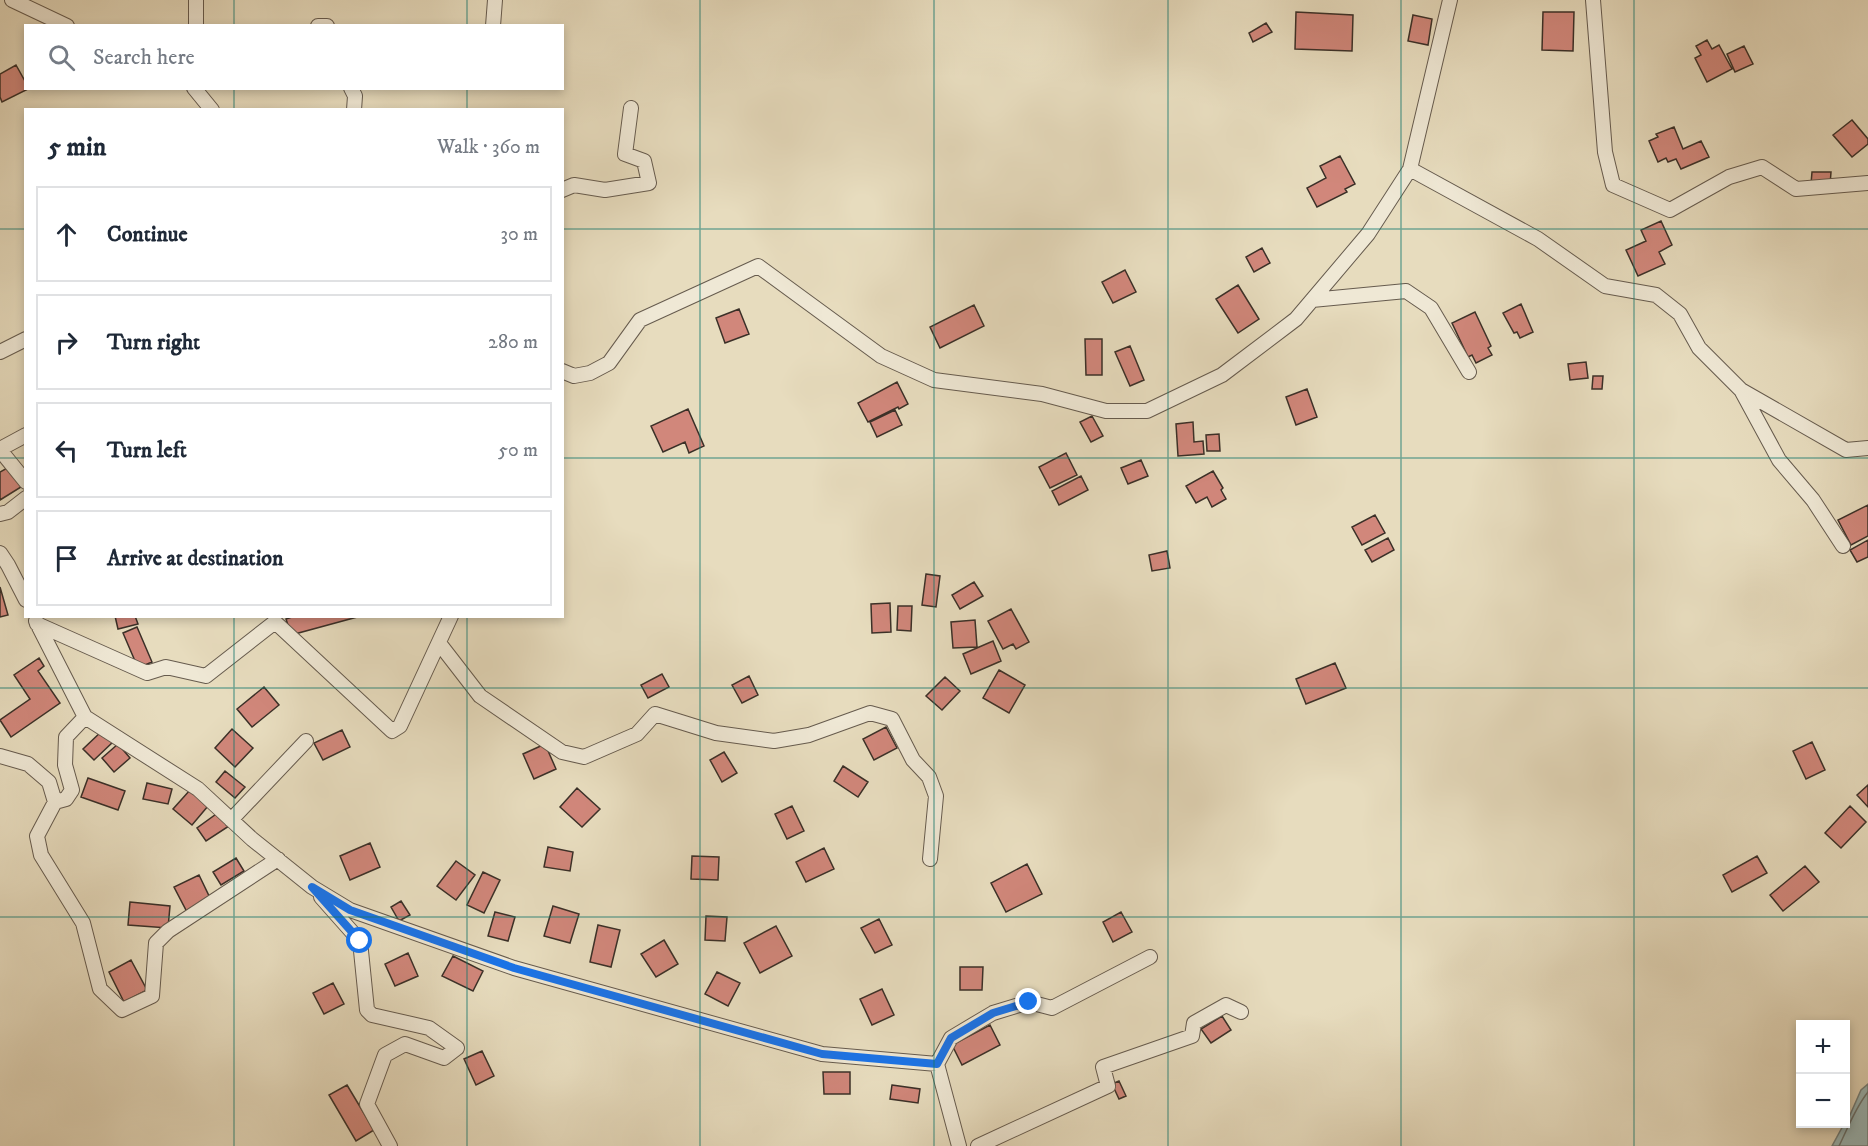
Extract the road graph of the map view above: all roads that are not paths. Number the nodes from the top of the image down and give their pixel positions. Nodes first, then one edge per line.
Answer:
1 (12, 0) edge
2 (196, 0) edge
3 (495, 0) edge
4 (1450, 0) edge
5 (1593, 0) edge
6 (63, 24) edge
7 (196, 24) edge
8 (493, 24) edge
9 (352, 90) edge
10 (199, 91) edge
11 (211, 108) edge
12 (354, 108) edge
13 (631, 108) dead end
14 (1410, 169) junction
15 (1868, 183) edge
16 (564, 189) edge
17 (1312, 300) junction
18 (24, 340) edge
19 (0, 352) edge
20 (564, 371) edge
21 (1469, 372) dead end
22 (1741, 390) junction
23 (24, 436) edge
24 (1868, 448) edge
25 (0, 450) edge
26 (24, 480) edge
27 (24, 500) edge
28 (0, 514) edge
29 (1843, 546) dead end
30 (0, 553) edge
31 (24, 596) edge
32 (450, 618) edge
33 (36, 620) edge
34 (439, 642) junction
35 (84, 717) junction
36 (306, 741) dead end
37 (0, 756) edge
38 (55, 802) junction
39 (231, 820) junction
40 (278, 859) junction
41 (930, 859) dead end
42 (312, 887) junction
43 (1150, 957) dead end
44 (1240, 1012) dead end
45 (937, 1064) junction
46 (390, 1146) edge
47 (959, 1146) edge
48 (978, 1146) edge

1 - 6 street
2 - 7 street
3 - 8 street
4 - 14 street
5 - 15 street
9 - 12 street
10 - 11 street
13 - 16 street
14 - 17 street
14 - 22 street
17 - 20 street
17 - 21 street
18 - 19 street
22 - 24 street
22 - 29 street
23 - 25 street
25 - 26 street
27 - 28 street
30 - 31 street
32 - 34 street
33 - 34 street
33 - 35 street
34 - 41 street
35 - 38 street
35 - 39 street
36 - 39 street
37 - 38 street
38 - 40 street
39 - 40 street
40 - 42 street
42 - 45 street
42 - 46 street
43 - 45 street
44 - 48 street
45 - 47 street

